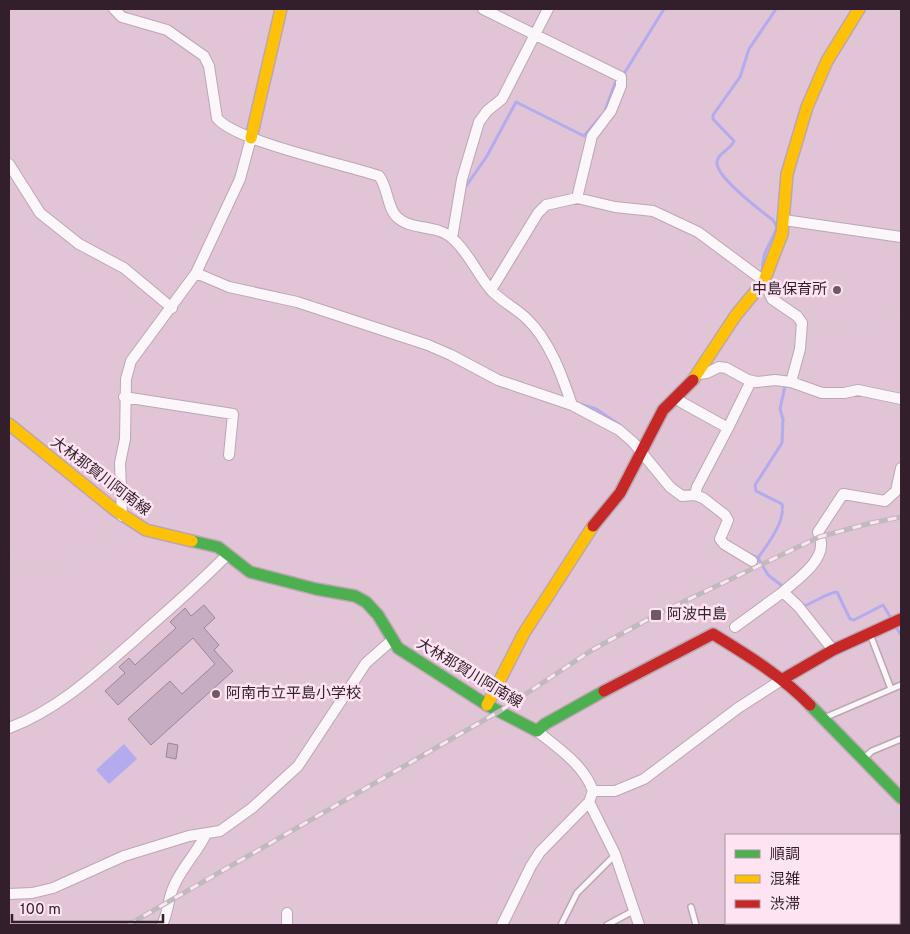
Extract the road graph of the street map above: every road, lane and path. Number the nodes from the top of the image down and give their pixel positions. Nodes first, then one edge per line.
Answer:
1 (114, 9) edge
2 (281, 9) edge
3 (483, 9) edge
4 (548, 9) edge
5 (859, 9) edge
6 (534, 34) junction
7 (251, 138) junction
8 (9, 164) edge
9 (577, 198) junction
10 (784, 220) junction
11 (901, 237) edge
12 (452, 238) junction
13 (196, 273) junction
14 (764, 281) junction
15 (493, 288) junction
16 (172, 308) junction
17 (901, 312) edge
18 (802, 323) junction
19 (699, 374) junction
20 (751, 381) junction
21 (791, 382) junction
22 (124, 397) junction
23 (676, 397) junction
24 (901, 399) edge
25 (572, 406) junction
26 (9, 424) edge
27 (728, 428) junction
28 (642, 452) junction
29 (229, 456) dead end
30 (711, 460) junction
31 (901, 468) edge
32 (696, 491) junction
33 (122, 516) junction
34 (133, 523) junction
35 (822, 525) junction
36 (9, 554) edge
37 (227, 555) junction
38 (752, 561) dead end
39 (785, 590) junction
40 (901, 619) edge
41 (735, 627) dead end
42 (870, 633) junction
43 (391, 640) junction
44 (833, 650) junction
45 (783, 679) junction
46 (901, 686) edge
47 (891, 689) junction
48 (487, 705) junction
49 (824, 718) junction
50 (9, 728) edge
51 (537, 731) junction
52 (901, 739) edge
53 (863, 759) junction
54 (594, 791) junction
55 (901, 798) edge
56 (589, 802) junction
57 (206, 834) junction
58 (615, 854) junction
59 (9, 894) edge
60 (690, 907) dead end
61 (633, 912) junction
62 (287, 913) dead end
63 (162, 925) edge
64 (287, 925) edge
65 (502, 925) edge
66 (562, 925) edge
67 (607, 925) edge
68 (640, 925) edge
69 (696, 925) edge

1 - 7 street
2 - 7 main road
3 - 6 street
4 - 6 street
5 - 10 main road
6 - 9 street
6 - 12 street
7 - 12 street
7 - 13 street
8 - 16 street
9 - 14 street
9 - 15 street
10 - 11 street
10 - 14 main road
12 - 15 street
13 - 16 street
13 - 25 street
14 - 18 street
14 - 19 main road
15 - 25 street
16 - 22 street
17 - 18 path
18 - 21 street
19 - 20 street
19 - 23 main road
20 - 21 street
20 - 27 street
21 - 24 street
22 - 29 street
22 - 33 street
23 - 27 street
23 - 28 main road
25 - 28 street
26 - 33 main road, 大林那賀川阿南線
27 - 30 street
28 - 32 street
28 - 48 main road
30 - 32 street
30 - 35 path
31 - 35 street
32 - 38 street
33 - 34 main road, 大林那賀川阿南線
34 - 36 path
34 - 37 main road, 大林那賀川阿南線
35 - 39 street
37 - 43 main road, 大林那賀川阿南線
37 - 50 street
39 - 41 street
39 - 44 street
40 - 42 main road
42 - 44 main road
42 - 47 lane
43 - 48 main road, 大林那賀川阿南線
43 - 57 street
44 - 45 main road
45 - 49 main road
45 - 51 main road
45 - 54 street
46 - 47 lane
47 - 49 lane
48 - 51 main road, 大林那賀川阿南線
49 - 53 main road
51 - 54 street
52 - 53 lane
53 - 55 main road
54 - 56 street
56 - 58 street
56 - 65 street
57 - 59 street
57 - 63 street
58 - 61 street
58 - 66 lane
60 - 69 lane
61 - 67 lane
61 - 68 street
62 - 64 street

